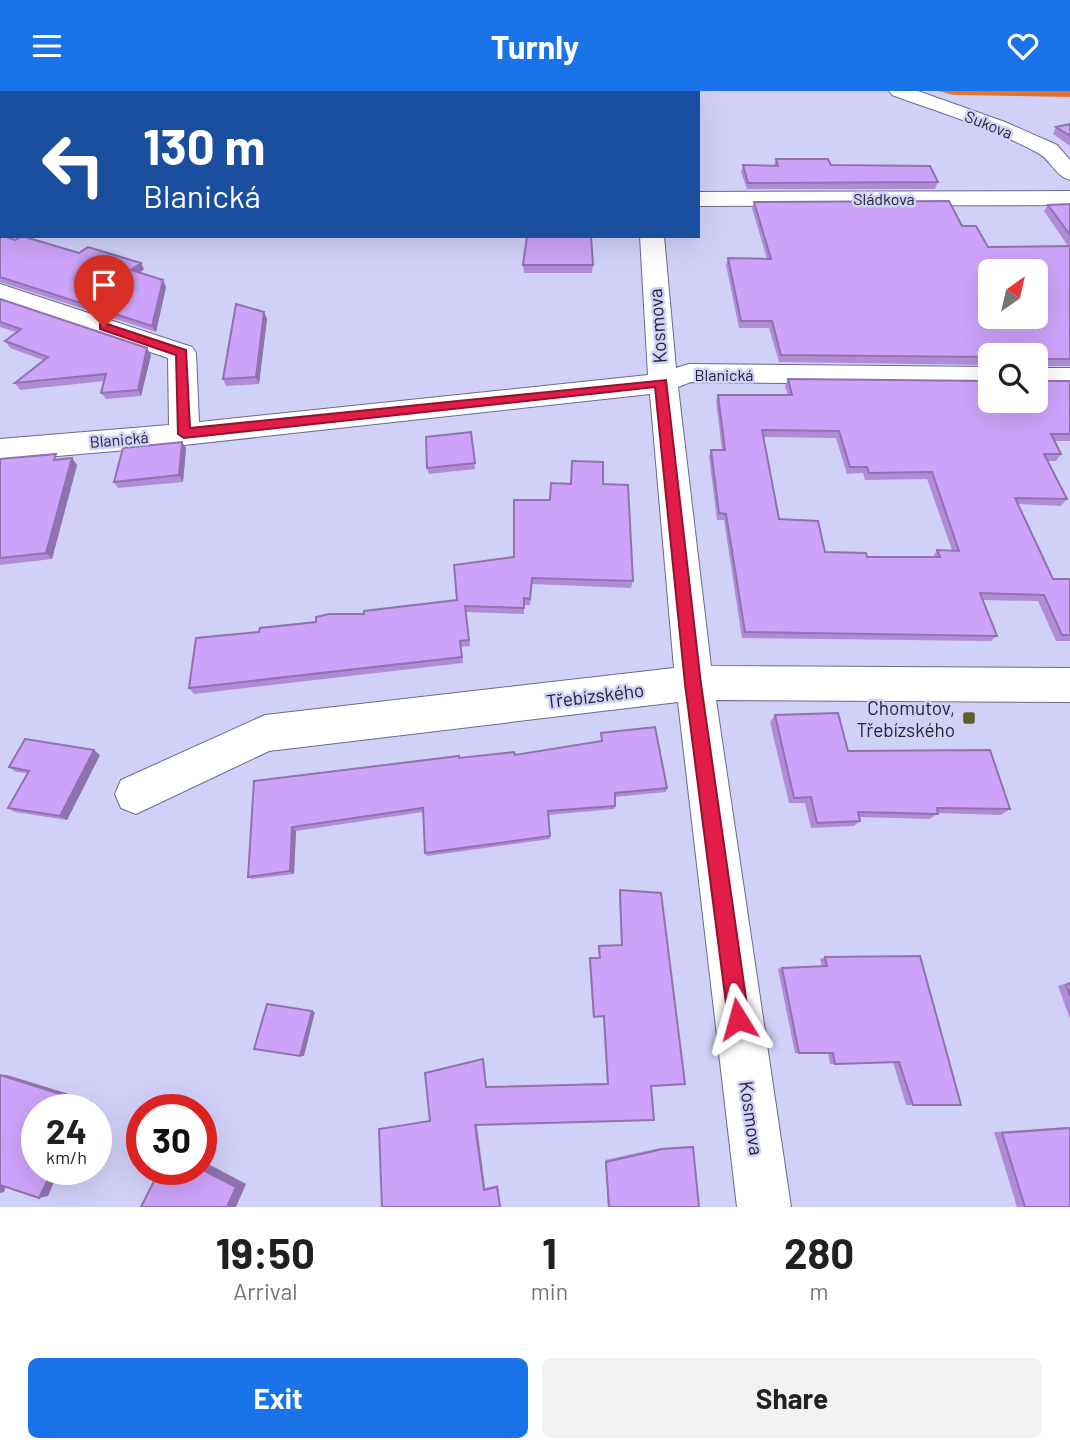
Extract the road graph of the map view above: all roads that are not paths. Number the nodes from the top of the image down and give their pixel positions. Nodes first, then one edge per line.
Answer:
1 (899, 91) edge
2 (1070, 173) edge
3 (1070, 198) edge
4 (700, 199) edge
5 (652, 238) edge
6 (0, 292) edge
7 (978, 376) edge
8 (1048, 377) edge
9 (1070, 377) edge
10 (661, 383) junction
11 (184, 434) junction
12 (0, 450) edge
13 (693, 684) junction
14 (1070, 685) edge
15 (136, 794) dead end
16 (764, 1207) edge

1 - 2 street, Sukova
3 - 4 street, Sládkova
5 - 10 street, Kosmova
6 - 11 street
7 - 10 street, Blanická
8 - 9 street
10 - 11 street, Blanická
10 - 13 street, Kosmova
11 - 12 street, Blanická
13 - 14 street, Třebízského
13 - 15 street, Třebízského
13 - 16 street, Kosmova

